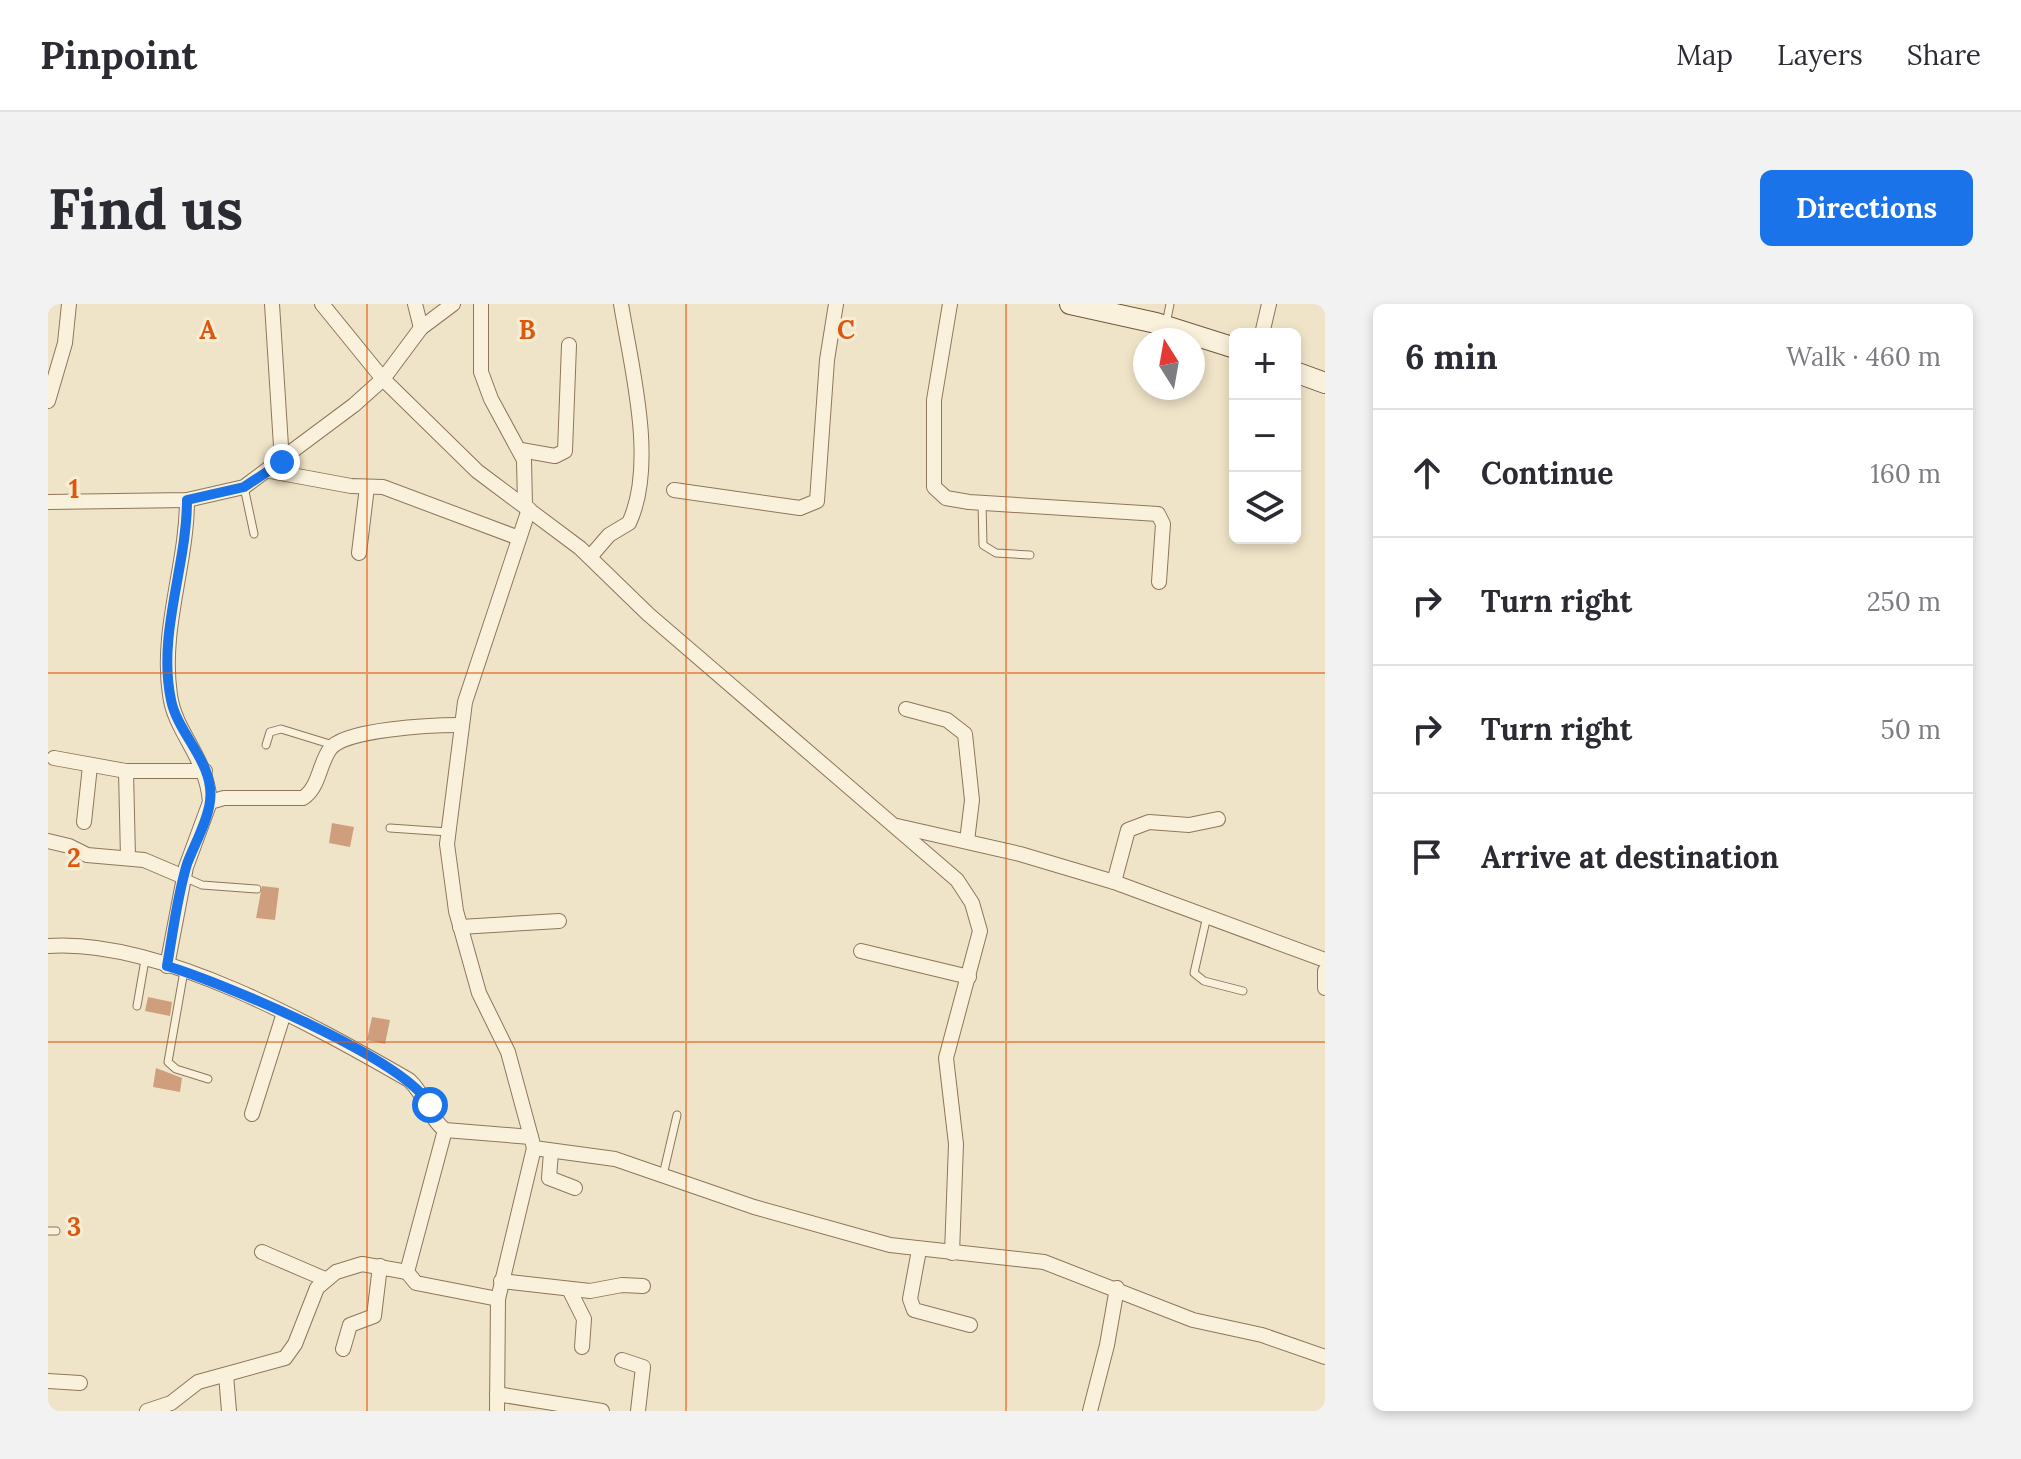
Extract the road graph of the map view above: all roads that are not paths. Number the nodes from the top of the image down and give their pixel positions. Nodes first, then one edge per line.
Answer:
1 (69, 304) edge
2 (272, 304) edge
3 (322, 304) edge
4 (415, 304) edge
5 (453, 304) edge
6 (481, 304) edge
7 (621, 304) edge
8 (836, 304) edge
9 (950, 304) edge
10 (1170, 304) edge
11 (1269, 304) edge
12 (1081, 305) edge
13 (1165, 326) junction
14 (421, 328) junction
15 (1263, 328) edge
16 (569, 345) dead end
17 (1229, 346) edge
18 (1301, 374) edge
19 (383, 379) junction
20 (1325, 383) edge
21 (48, 401) edge
22 (521, 450) junction
23 (276, 466) junction
24 (244, 487) junction
25 (367, 487) junction
26 (674, 490) dead end
27 (187, 500) junction
28 (48, 502) edge
29 (982, 502) junction
30 (527, 507) junction
31 (254, 534) dead end
32 (519, 538) junction
33 (359, 553) dead end
34 (1030, 555) dead end
35 (590, 557) junction
36 (1159, 582) dead end
37 (906, 709) dead end
38 (459, 725) junction
39 (266, 745) dead end
40 (333, 745) junction
41 (54, 758) dead end
42 (90, 766) junction
43 (126, 771) junction
44 (205, 771) junction
45 (210, 802) junction
46 (1218, 819) dead end
47 (84, 822) dead end
48 (897, 825) junction
49 (390, 828) dead end
50 (448, 832) junction
51 (48, 841) edge
52 (967, 841) junction
53 (128, 858) junction
54 (184, 877) junction
55 (1114, 882) junction
56 (257, 889) dead end
57 (1208, 914) junction
58 (559, 921) dead end
59 (460, 927) junction
60 (48, 946) edge
61 (861, 951) dead end
62 (145, 960) junction
63 (1325, 960) edge
64 (167, 966) junction
65 (184, 971) junction
66 (1325, 971) edge
67 (969, 977) junction
68 (1325, 988) edge
69 (1243, 991) dead end
70 (137, 1006) dead end
71 (284, 1013) junction
72 (208, 1079) dead end
73 (252, 1114) dead end
74 (677, 1115) dead end
75 (445, 1130) junction
76 (532, 1143) junction
77 (551, 1152) junction
78 (663, 1175) junction
79 (575, 1188) dead end
80 (919, 1250) junction
81 (262, 1252) dead end
82 (952, 1253) junction
83 (380, 1266) junction
84 (407, 1272) junction
85 (325, 1279) junction
86 (501, 1281) junction
87 (643, 1286) dead end
88 (1117, 1288) junction
89 (569, 1289) junction
90 (498, 1299) junction
91 (970, 1325) dead end
92 (582, 1347) dead end
93 (343, 1349) dead end
94 (1325, 1357) edge
95 (622, 1360) dead end
96 (226, 1375) junction
97 (48, 1381) edge
98 (80, 1383) dead end
99 (497, 1394) junction
100 (178, 1405) edge
101 (147, 1411) edge
102 (229, 1411) edge
103 (497, 1411) edge
104 (602, 1411) edge
105 (638, 1411) edge
106 (1090, 1411) edge

1 - 21 street
2 - 23 street
3 - 19 street
4 - 14 street
5 - 14 street
6 - 22 street
7 - 35 street
8 - 26 street
9 - 29 street
10 - 13 lane
11 - 15 street
12 - 13 main road
13 - 17 main road
14 - 19 street
16 - 22 street
18 - 20 main road
19 - 23 street
19 - 30 street
22 - 30 street
23 - 24 street
23 - 25 street
24 - 27 street
24 - 31 lane
25 - 32 street
25 - 33 street
27 - 28 street
27 - 44 street
29 - 34 lane
29 - 36 street
30 - 32 street
30 - 35 street
32 - 38 street
35 - 48 street
37 - 52 street
38 - 40 street
38 - 50 street
39 - 40 lane
40 - 45 street
41 - 42 street
42 - 43 street
42 - 47 street
43 - 44 street
43 - 53 street
44 - 45 street
45 - 54 street
46 - 55 street
48 - 52 street
48 - 67 street
49 - 50 lane
50 - 59 street
51 - 53 street
52 - 55 street
53 - 54 street
54 - 56 lane
54 - 64 street
55 - 57 street
57 - 63 street
57 - 69 lane
58 - 59 street
59 - 76 street
60 - 62 street
61 - 67 street
62 - 64 street
62 - 70 lane
64 - 65 street
65 - 71 street
65 - 72 lane
66 - 68 street
67 - 82 street
71 - 73 street
71 - 75 street
74 - 78 lane
75 - 76 street
75 - 84 street
76 - 77 street
76 - 86 street
77 - 78 street
77 - 79 street
78 - 80 street
80 - 82 street
80 - 91 street
81 - 85 street
82 - 88 street
83 - 84 street
83 - 85 street
83 - 93 street
84 - 90 street
85 - 96 street
86 - 89 street
86 - 90 street
87 - 89 street
88 - 94 street
88 - 106 street
89 - 92 street
90 - 99 street
95 - 105 street
96 - 100 street
96 - 102 street
97 - 98 street
99 - 103 street
99 - 104 street
100 - 101 street

